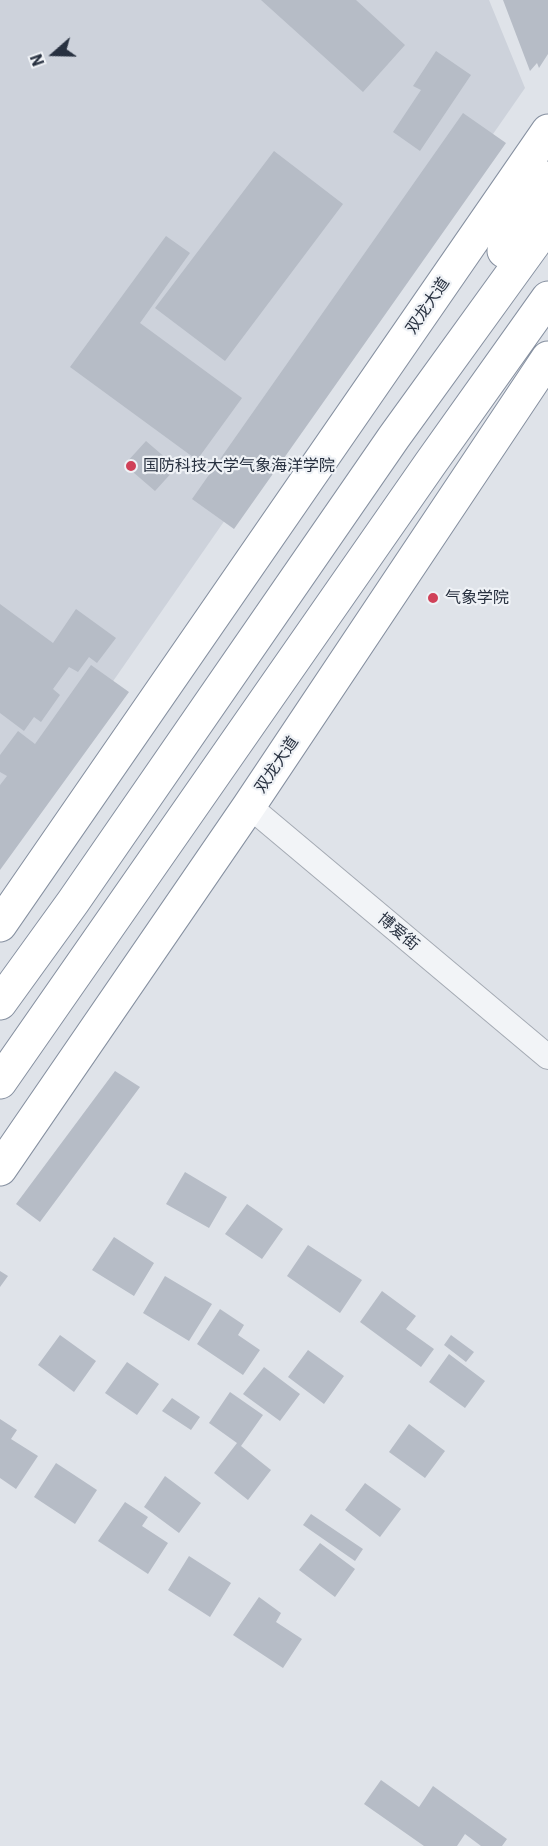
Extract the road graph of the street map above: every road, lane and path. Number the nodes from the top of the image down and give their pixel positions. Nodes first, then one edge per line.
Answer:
1 (548, 131) edge
2 (548, 178) edge
3 (548, 224) edge
4 (548, 298) edge
5 (548, 358) edge
6 (394, 437) junction
7 (249, 806) junction
8 (0, 925) edge
9 (0, 1003) edge
10 (548, 1058) edge
11 (0, 1082) edge
12 (0, 1168) edge

1 - 8 highway, 双龙大道
2 - 6 highway
3 - 6 highway
4 - 11 highway
5 - 7 highway, 双龙大道
6 - 9 highway
7 - 10 street, 博爱街
7 - 12 highway, 双龙大道

